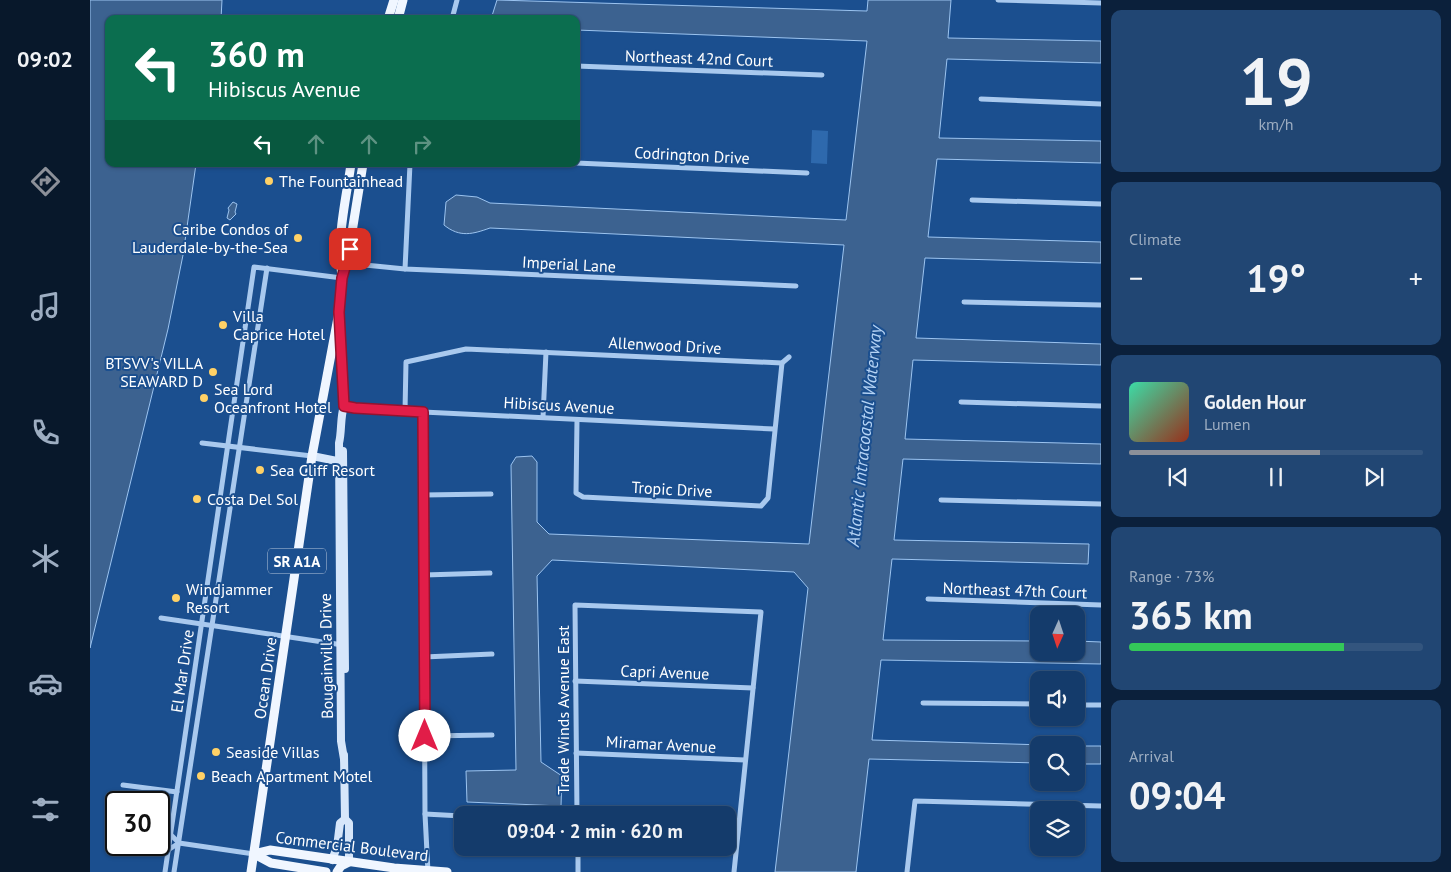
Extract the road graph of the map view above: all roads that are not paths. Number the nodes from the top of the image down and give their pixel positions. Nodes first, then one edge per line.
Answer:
1 (394, 0) edge
2 (404, 0) edge
3 (458, 0) edge
4 (998, 0) edge
5 (1101, 3) edge
6 (389, 15) edge
7 (399, 15) edge
8 (453, 15) edge
9 (580, 66) edge
10 (822, 76) dead end
11 (981, 100) dead end
12 (1101, 104) edge
13 (580, 162) edge
14 (351, 167) edge
15 (362, 167) edge
16 (410, 167) edge
17 (807, 173) dead end
18 (972, 200) dead end
19 (1101, 204) edge
20 (344, 263) junction
21 (267, 268) junction
22 (405, 269) junction
23 (342, 278) junction
24 (796, 286) dead end
25 (964, 302) dead end
26 (1101, 305) edge
27 (339, 312) junction
28 (546, 352) junction
29 (789, 357) dead end
30 (782, 363) junction
31 (961, 402) dead end
32 (344, 406) junction
33 (1101, 406) edge
34 (405, 411) junction
35 (423, 412) junction
36 (543, 417) junction
37 (577, 420) junction
38 (774, 429) junction
39 (202, 442) dead end
40 (227, 446) junction
41 (240, 447) junction
42 (312, 456) junction
43 (324, 459) junction
44 (341, 462) junction
45 (338, 478) junction
46 (491, 494) dead end
47 (423, 495) junction
48 (941, 500) dead end
49 (1101, 504) edge
50 (490, 573) dead end
51 (424, 575) junction
52 (928, 599) dead end
53 (1101, 604) edge
54 (160, 618) dead end
55 (201, 624) junction
56 (213, 626) junction
57 (286, 637) junction
58 (342, 645) junction
59 (492, 654) dead end
60 (424, 657) junction
61 (576, 681) junction
62 (753, 688) junction
63 (923, 703) dead end
64 (1030, 704) edge
65 (1085, 705) edge
66 (1101, 705) edge
67 (492, 735) dead end
68 (425, 736) junction
69 (576, 753) junction
70 (745, 760) junction
71 (123, 785) dead end
72 (177, 792) junction
73 (577, 806) edge
74 (1101, 806) edge
75 (425, 814) junction
76 (454, 816) edge
77 (345, 819) junction
78 (738, 829) joint
79 (171, 834) junction
80 (170, 839) edge
81 (179, 843) junction
82 (170, 849) edge
83 (254, 854) junction
84 (167, 856) edge
85 (578, 856) edge
86 (332, 860) junction
87 (349, 862) junction
88 (428, 871) edge
89 (165, 872) edge
90 (174, 872) edge
91 (252, 872) edge
92 (326, 872) edge
93 (337, 872) edge
94 (448, 872) edge
95 (578, 872) edge
96 (734, 872) edge
97 (907, 872) edge

1 - 6 main road
2 - 7 main road
3 - 8 street
4 - 5 street
9 - 10 street, Northeast 42nd Court
11 - 12 street
13 - 17 street, Codrington Drive
14 - 20 main road, SR A1A
15 - 20 main road, SR A1A
16 - 22 street
18 - 19 street
20 - 22 street, Imperial Lane
20 - 23 main road, SR A1A
21 - 23 street
21 - 40 street, El Mar Drive
21 - 41 street, El Mar Drive
22 - 24 street, Imperial Lane
23 - 27 main road, SR A1A
25 - 26 street
27 - 32 street, Bougainvilla Drive
27 - 42 main road, Ocean Drive / SR A1A
28 - 30 street, Allenwood Drive
28 - 34 street, Allenwood Drive
28 - 36 street
29 - 30 street
30 - 38 street
31 - 33 street
32 - 34 street, Hibiscus Avenue
32 - 44 street, Bougainvilla Drive
34 - 35 street, Hibiscus Avenue
35 - 36 street, Hibiscus Avenue
35 - 47 street
36 - 37 street, Hibiscus Avenue
37 - 38 street, Hibiscus Avenue
37 - 38 street, Tropic Drive
39 - 40 street
40 - 41 street
40 - 55 street, El Mar Drive
41 - 42 street
41 - 56 street, El Mar Drive
42 - 43 street
42 - 57 main road, Ocean Drive / SR A1A
43 - 44 street
43 - 45 street
44 - 45 street, Bougainvilla Drive
44 - 58 street, Bougainvilla Drive
45 - 58 street, Bougainvilla Drive
46 - 47 street
47 - 51 street
48 - 49 street
50 - 51 street
51 - 60 street
52 - 53 street, Northeast 47th Court
54 - 55 street
55 - 56 street
55 - 72 street, El Mar Drive
56 - 57 street
56 - 81 street, El Mar Drive
57 - 58 street
57 - 83 main road, Ocean Drive / SR A1A
58 - 77 street, Bougainvilla Drive
59 - 60 street
60 - 68 street
61 - 62 street, Capri Avenue
61 - 62 street, Trade Winds Avenue East
61 - 69 street, Trade Winds Avenue East
62 - 70 street
63 - 64 street
65 - 66 street
67 - 68 street
68 - 75 street
69 - 70 street, Miramar Avenue
69 - 73 street, Trade Winds Avenue East
70 - 78 street
71 - 72 street
72 - 79 street, El Mar Drive
74 - 97 street
75 - 76 street
75 - 88 street
77 - 86 street, Bougainvilla Drive
77 - 87 street
78 - 96 street
79 - 80 street, El Mar Drive
79 - 81 street
81 - 82 street
81 - 83 street, Commercial Boulevard
81 - 90 street, El Mar Drive
83 - 86 main road, Commercial Boulevard
83 - 91 main road, Ocean Drive / SR A1A
83 - 92 main road, Commercial Boulevard
84 - 89 street, El Mar Drive
85 - 95 street
86 - 87 main road, Commercial Boulevard
87 - 88 main road, Commercial Boulevard
87 - 93 main road
88 - 94 main road, Commercial Boulevard

